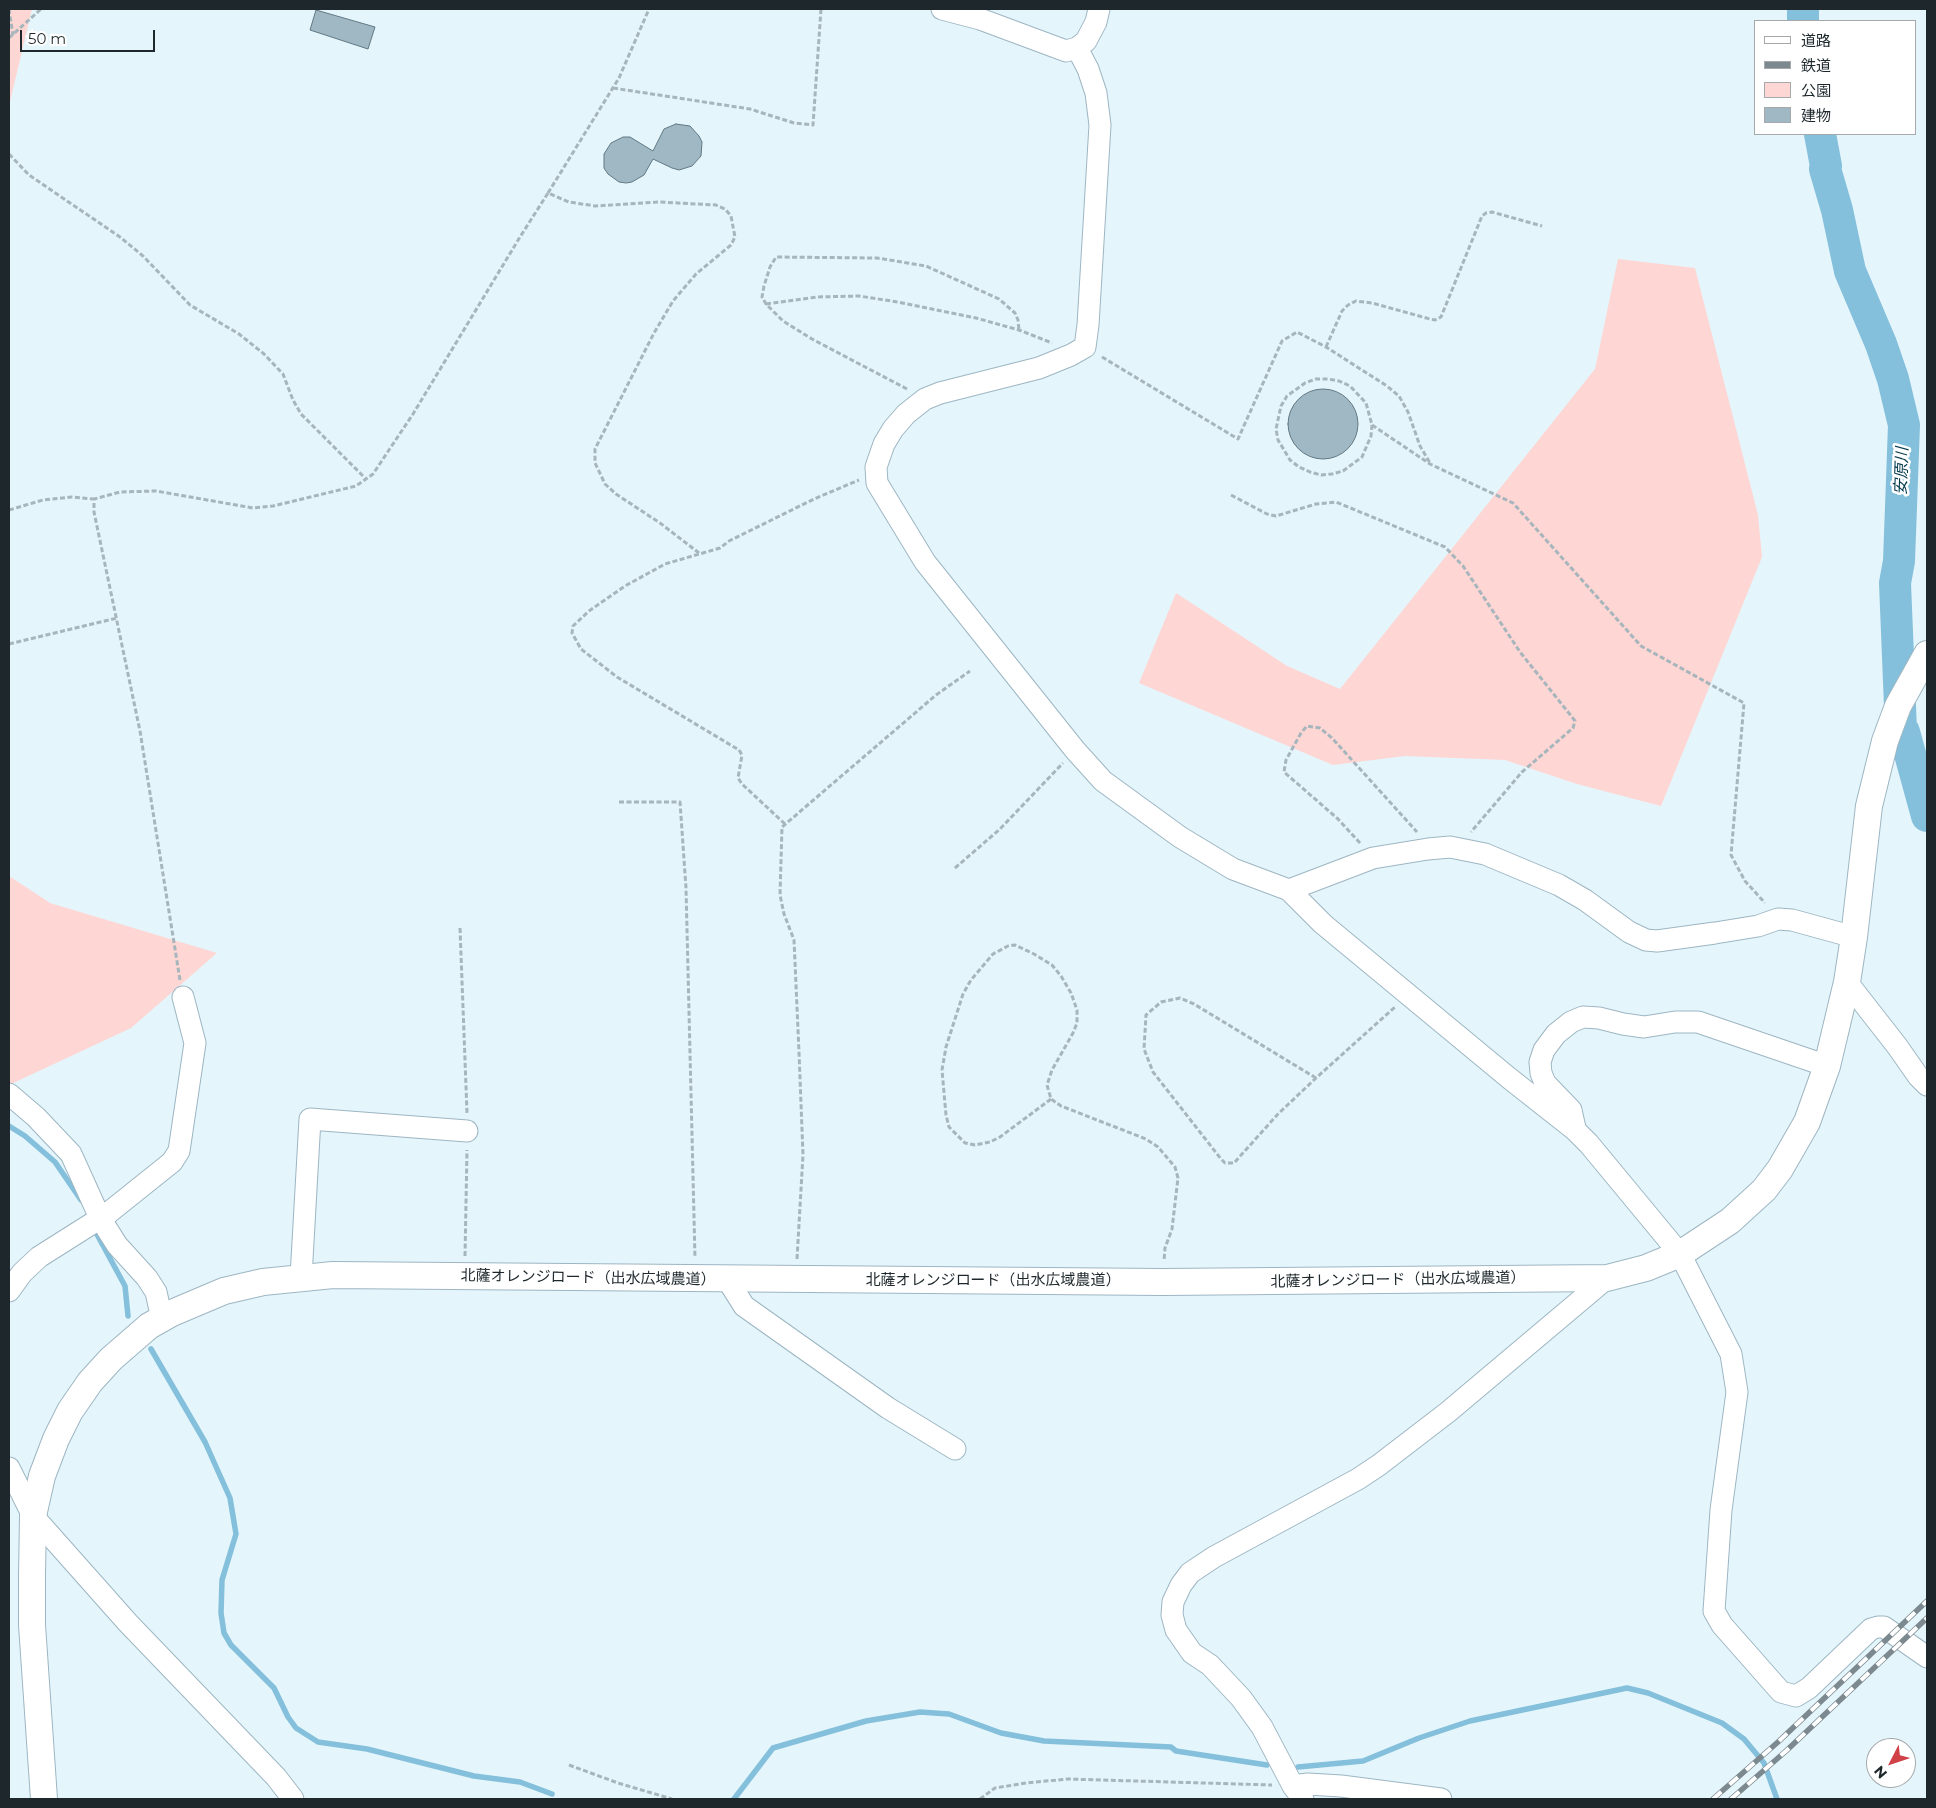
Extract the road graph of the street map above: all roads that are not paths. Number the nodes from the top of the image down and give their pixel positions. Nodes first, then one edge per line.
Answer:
1 (942, 9) edge
2 (1099, 9) edge
3 (1078, 48) junction
4 (1924, 659) edge
5 (1289, 890) junction
6 (1854, 937) junction
7 (1847, 982) junction
8 (183, 997) road end
9 (1827, 1066) junction
10 (1927, 1085) edge
11 (9, 1094) edge
12 (467, 1130) road end
13 (1576, 1130) junction
14 (94, 1222) junction
15 (1680, 1254) junction
16 (301, 1277) junction
17 (1607, 1278) junction
18 (727, 1279) junction
19 (9, 1291) edge
20 (162, 1319) junction
21 (955, 1449) dead end
22 (9, 1452) edge
23 (10, 1471) edge
24 (33, 1516) junction
25 (1927, 1657) edge
26 (1294, 1795) edge
27 (44, 1799) edge
28 (293, 1799) edge
29 (1441, 1799) edge

1 - 3 street
2 - 3 street
3 - 5 street
4 - 6 street, 北薩オレンジロード（出水広域農道）
5 - 6 street
5 - 13 street
6 - 7 street, 北薩オレンジロード（出水広域農道）
7 - 9 street, 北薩オレンジロード（出水広域農道）
7 - 10 street
8 - 14 street
9 - 13 street
9 - 15 street, 北薩オレンジロード（出水広域農道）
11 - 14 street
12 - 16 street
13 - 15 street
14 - 19 street
14 - 20 street
15 - 17 street, 北薩オレンジロード（出水広域農道）
15 - 25 street
16 - 18 street, 北薩オレンジロード（出水広域農道）
16 - 20 street, 北薩オレンジロード（出水広域農道）
17 - 18 street, 北薩オレンジロード（出水広域農道）
17 - 26 street
18 - 21 street
20 - 24 street, 北薩オレンジロード（出水広域農道）
22 - 23 street
23 - 24 street
24 - 27 street, 北薩オレンジロード（出水広域農道）
24 - 28 street
26 - 29 street

